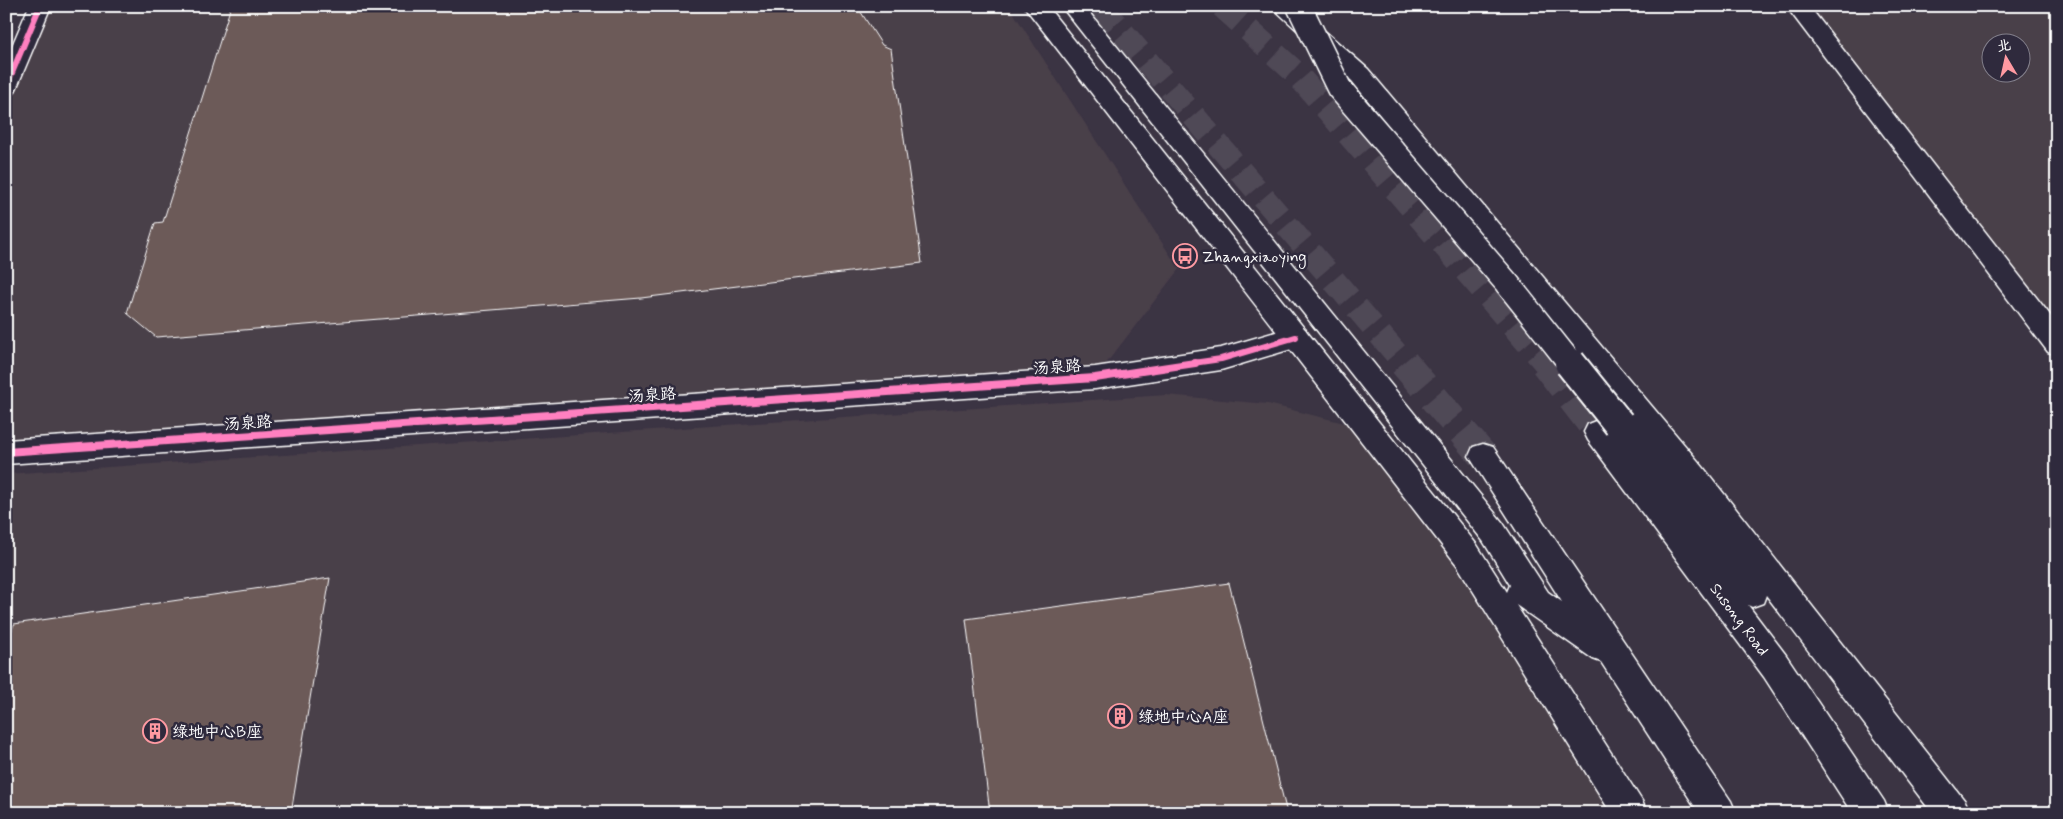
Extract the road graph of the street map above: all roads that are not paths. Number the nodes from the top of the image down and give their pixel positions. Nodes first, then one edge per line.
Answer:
1 (40, 6) edge
2 (1035, 6) edge
3 (1072, 6) edge
4 (1283, 6) edge
5 (1299, 6) edge
6 (1797, 6) edge
7 (6, 87) edge
8 (1339, 88) junction
9 (1296, 337) junction
10 (2057, 344) edge
11 (1609, 428) junction
12 (6, 452) edge
13 (1483, 456) tunnel mouth
14 (1731, 525) junction
15 (1467, 555) junction
16 (1752, 593) junction
17 (1536, 602) junction
18 (1615, 656) junction
19 (1775, 666) junction
20 (1630, 813) edge
21 (1719, 813) edge
22 (1872, 813) edge
23 (1953, 813) edge

1 - 7 main road
2 - 9 main road
3 - 17 main road
4 - 8 main road, bridge
4 - 14 main road
5 - 8 main road, bridge
6 - 10 main road
8 - 11 main road, bridge
9 - 12 main road, 汤泉路
9 - 15 main road
11 - 16 main road
11 - 19 main road, Susong Road
13 - 18 main road
14 - 16 main road
14 - 23 main road
15 - 17 main road
15 - 20 main road
16 - 19 main road
17 - 18 main road
18 - 21 main road
19 - 22 main road, Susong Road

